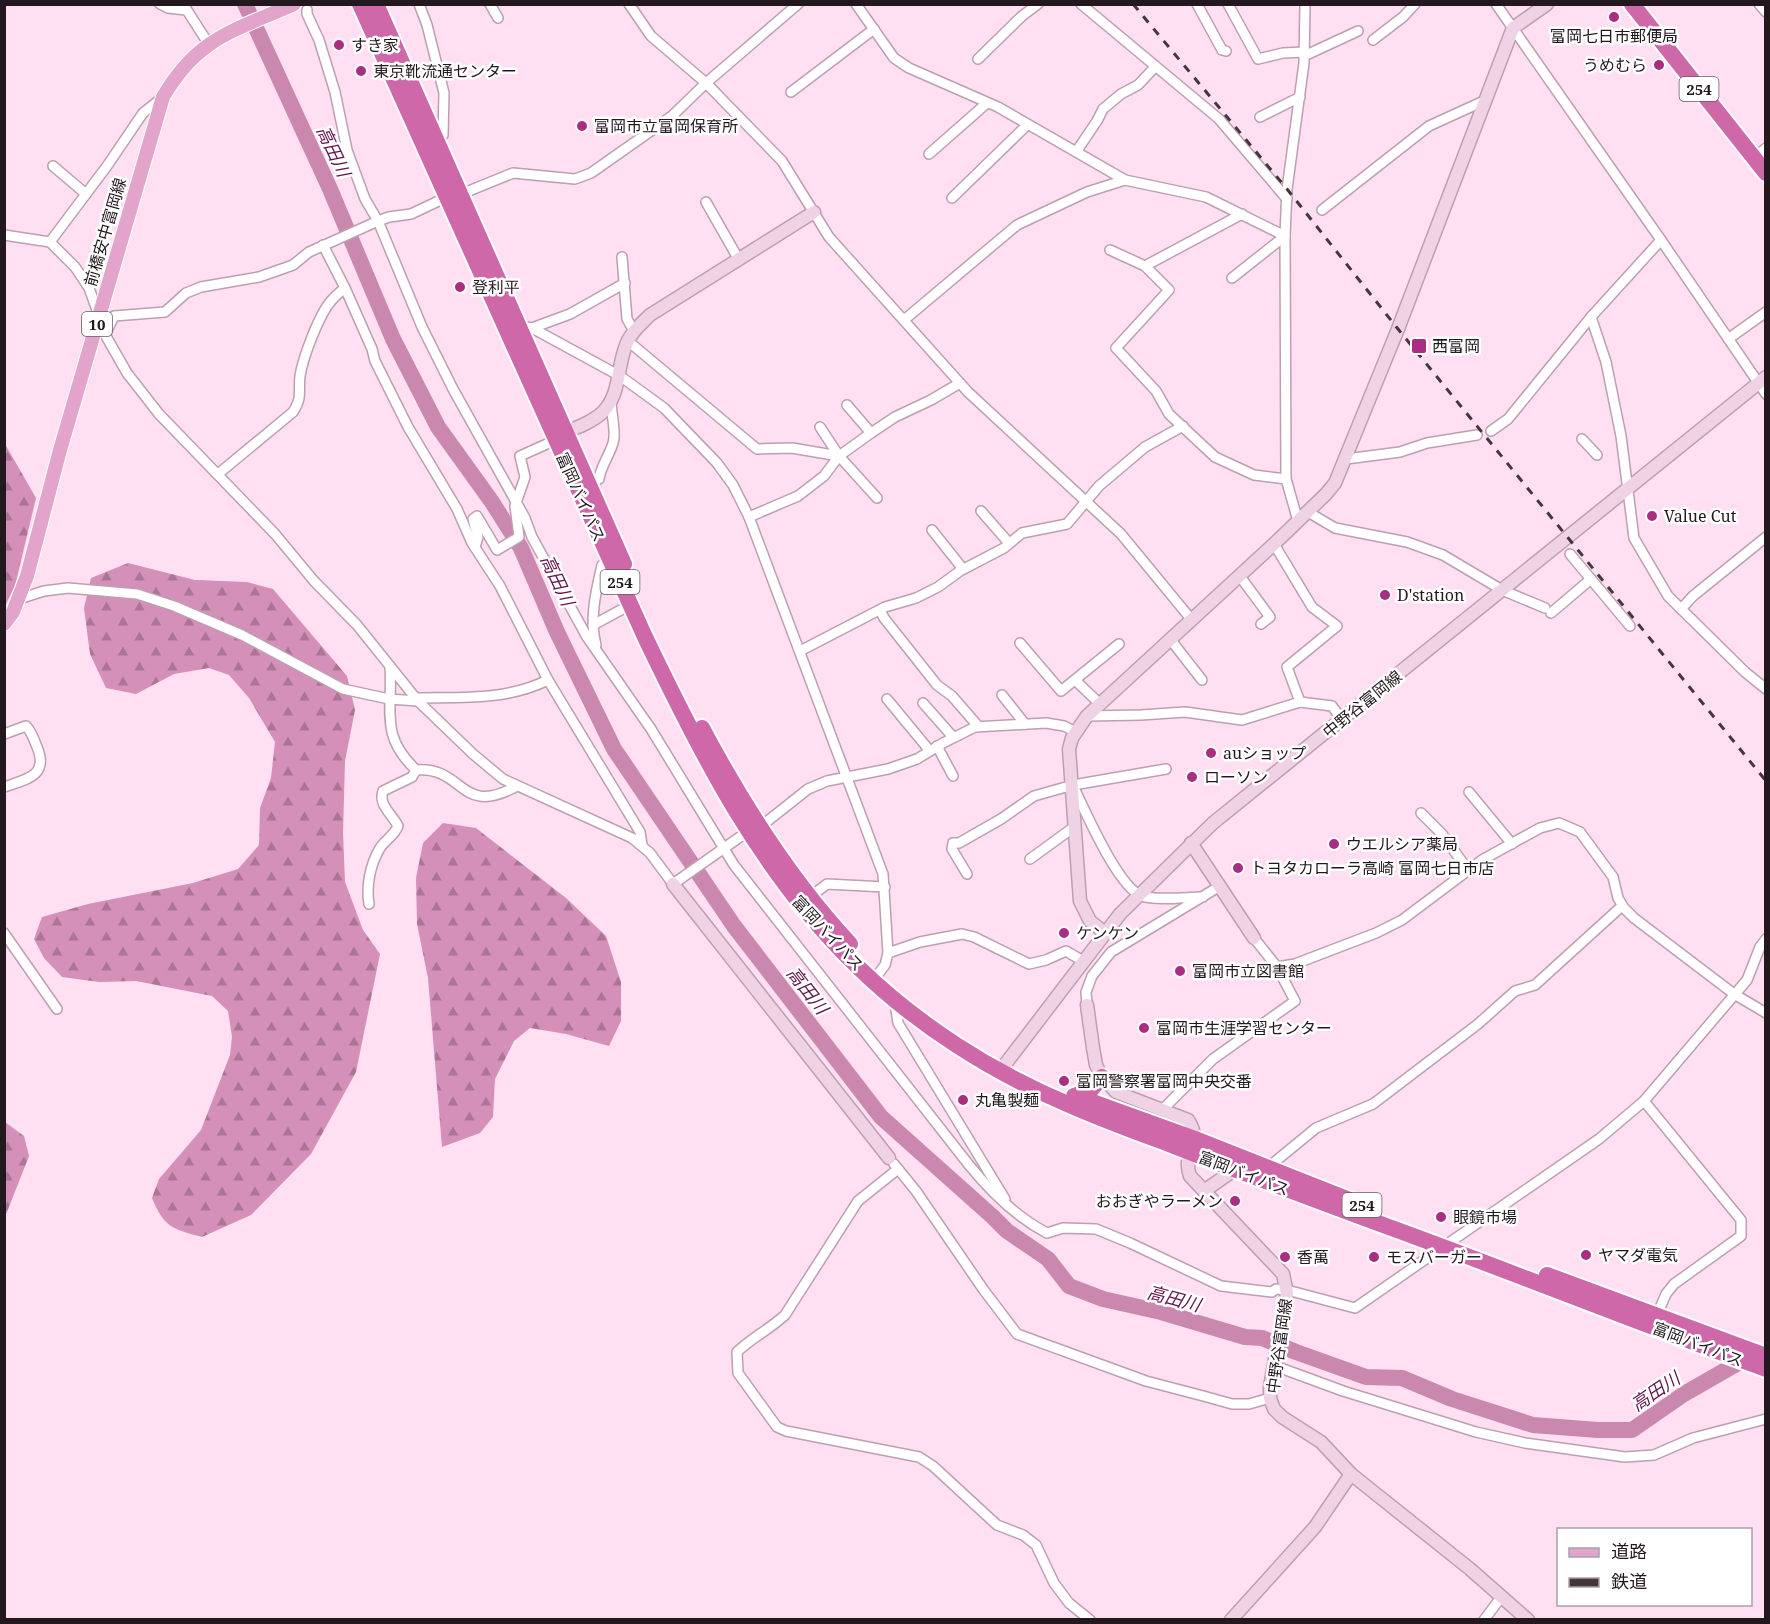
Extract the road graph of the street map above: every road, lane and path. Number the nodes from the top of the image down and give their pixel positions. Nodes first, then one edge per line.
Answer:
1 (160, 4) edge
2 (294, 4) edge
3 (360, 4) edge
4 (376, 4) edge
5 (419, 4) edge
6 (490, 4) edge
7 (629, 4) edge
8 (798, 4) edge
9 (856, 4) edge
10 (1038, 4) edge
11 (1197, 4) edge
12 (1228, 4) edge
13 (1305, 4) edge
14 (1415, 4) edge
15 (1496, 4) edge
16 (1547, 4) edge
17 (1632, 4) edge
18 (1759, 4) edge
19 (1084, 5) edge
20 (184, 7) edge
21 (307, 10) dead end
22 (1766, 12) edge
23 (498, 18) dead end
24 (1513, 28) junction
25 (874, 29) junction
26 (1358, 31) dead end
27 (1373, 40) dead end
28 (212, 41) junction
29 (1226, 51) dead end
30 (1304, 54) junction
31 (978, 59) dead end
32 (1155, 67) junction
33 (706, 83) junction
34 (791, 92) dead end
35 (163, 97) junction
36 (1300, 97) junction
37 (1486, 100) junction
38 (987, 103) junction
39 (1260, 117) dead end
40 (1027, 125) junction
41 (435, 138) junction
42 (1076, 152) junction
43 (1760, 153) edge
44 (929, 154) dead end
45 (53, 166) dead end
46 (1766, 172) edge
47 (1125, 180) junction
48 (86, 194) junction
49 (453, 196) junction
50 (952, 198) dead end
51 (1287, 199) junction
52 (706, 202) dead end
53 (1322, 210) dead end
54 (814, 212) junction
55 (1242, 214) junction
56 (378, 221) junction
57 (4, 235) edge
58 (1285, 236) junction
59 (1661, 240) junction
60 (50, 242) junction
61 (324, 245) junction
62 (1110, 250) dead end
63 (622, 257) dead end
64 (739, 260) junction
65 (1145, 266) junction
66 (1232, 278) dead end
67 (624, 283) junction
68 (345, 288) junction
69 (1766, 312) edge
70 (99, 317) junction
71 (1591, 317) junction
72 (904, 320) junction
73 (526, 327) junction
74 (105, 335) junction
75 (631, 336) junction
76 (1728, 339) junction
77 (620, 376) junction
78 (960, 383) junction
79 (1763, 385) edge
80 (611, 400) junction
81 (847, 405) dead end
82 (1183, 426) junction
83 (820, 427) dead end
84 (1491, 431) dead end
85 (871, 433) junction
86 (560, 434) junction
87 (1477, 435) dead end
88 (1582, 439) dead end
89 (1597, 454) dead end
90 (839, 456) junction
91 (1346, 459) junction
92 (218, 474) junction
93 (1286, 479) junction
94 (589, 485) junction
95 (1628, 487) junction
96 (877, 498) dead end
97 (1085, 502) junction
98 (515, 503) junction
99 (981, 511) dead end
100 (1308, 512) junction
101 (749, 517) junction
102 (1298, 521) junction
103 (932, 530) dead end
104 (1766, 537) edge
105 (1009, 543) junction
106 (1274, 544) junction
107 (475, 547) junction
108 (1570, 554) dead end
109 (610, 561) junction
110 (963, 569) junction
111 (1239, 575) junction
112 (1591, 579) junction
113 (1502, 590) junction
114 (19, 599) junction
115 (630, 605) junction
116 (1681, 609) junction
117 (880, 610) junction
118 (1191, 619) junction
119 (4, 624) edge
120 (1261, 624) dead end
121 (593, 625) junction
122 (1630, 626) dead end
123 (1170, 639) junction
124 (1020, 643) dead end
125 (1119, 645) dead end
126 (597, 650) junction
127 (800, 651) junction
128 (390, 666) junction
129 (548, 680) junction
130 (1075, 680) junction
131 (1202, 680) dead end
132 (1766, 689) edge
133 (1002, 695) dead end
134 (389, 699) junction
135 (417, 699) junction
136 (887, 699) dead end
137 (1300, 702) junction
138 (923, 704) dead end
139 (1100, 704) junction
140 (1087, 716) junction
141 (1342, 720) junction
142 (1025, 724) junction
143 (978, 726) junction
144 (1076, 732) junction
145 (4, 734) edge
146 (953, 737) junction
147 (934, 749) junction
148 (1166, 769) dead end
149 (416, 771) junction
150 (953, 776) dead end
151 (847, 777) junction
152 (1072, 785) junction
153 (517, 786) junction
154 (4, 787) edge
155 (1469, 792) dead end
156 (1421, 813) dead end
157 (1074, 827) junction
158 (754, 830) junction
159 (1191, 843) junction
160 (1512, 844) junction
161 (642, 845) junction
162 (724, 848) junction
163 (1030, 859) dead end
164 (1468, 870) junction
165 (967, 874) dead end
166 (676, 883) junction
167 (1220, 886) junction
168 (885, 887) junction
169 (1138, 894) junction
170 (810, 897) junction
171 (1203, 897) junction
172 (369, 904) dead end
173 (1622, 906) junction
174 (4, 933) edge
175 (1105, 933) junction
176 (1254, 938) joint
177 (1766, 939) edge
178 (888, 953) junction
179 (1083, 961) junction
180 (1277, 967) junction
181 (879, 973) junction
182 (1734, 994) junction
183 (900, 1004) junction
184 (1087, 1005) joint
185 (57, 1009) dead end
186 (1766, 1012) edge
187 (1002, 1067) junction
188 (1102, 1077) junction
189 (1074, 1096) junction
190 (1644, 1101) junction
191 (1162, 1110) junction
192 (1192, 1146) junction
193 (889, 1158) joint
194 (898, 1169) junction
195 (1266, 1169) junction
196 (1233, 1170) junction
197 (1204, 1191) junction
198 (1010, 1208) junction
199 (1449, 1244) junction
200 (1287, 1292) junction
201 (1657, 1315) junction
202 (1766, 1356) edge
203 (1276, 1363) junction
204 (1766, 1370) edge
205 (1270, 1398) junction
206 (1766, 1419) edge
207 (1351, 1474) junction
208 (1502, 1596) junction
209 (1233, 1619) edge
210 (1090, 1620) edge
211 (1484, 1620) edge
212 (1528, 1620) edge

1 - 20 street
2 - 28 main road, 10
3 - 49 highway, 富岡バイパス / 254
4 - 41 highway, 富岡バイパス / 254
5 - 41 street
6 - 23 street
7 - 33 street
8 - 33 street
9 - 25 street
10 - 31 street
11 - 29 street
12 - 30 street
13 - 30 street
14 - 27 street
15 - 24 street
16 - 24 street
17 - 43 highway, 254
18 - 22 street
19 - 32 street
20 - 28 street
21 - 56 street
24 - 37 street
24 - 59 street
25 - 34 street
25 - 38 street
26 - 30 street
28 - 35 main road, 前橋安中富岡線 / 10
30 - 36 street
32 - 42 street
32 - 51 street
33 - 49 street
33 - 54 street
35 - 48 street
35 - 70 main road, 前橋安中富岡線 / 10
36 - 39 street
36 - 51 street
37 - 53 street
37 - 91 street
38 - 40 street
38 - 44 street
40 - 42 street
40 - 50 street
41 - 49 highway, 富岡バイパス / 254
42 - 47 street
43 - 46 highway, 254
45 - 48 street
47 - 55 street
47 - 72 street
48 - 60 street
49 - 56 street
49 - 73 highway, 富岡バイパス / 254
49 - 86 highway, 富岡バイパス / 254
51 - 58 street
52 - 64 street
54 - 64 street
54 - 72 street
55 - 58 street
55 - 65 street
56 - 61 street
56 - 98 street
57 - 60 street
58 - 66 street
58 - 93 street
59 - 71 street
59 - 76 street
60 - 70 street
61 - 68 street
61 - 74 street
62 - 65 street
63 - 67 street
64 - 75 street
65 - 82 street
67 - 73 street
67 - 75 street
68 - 92 street
68 - 107 street
69 - 76 street
70 - 74 street
70 - 114 main road, 前橋安中富岡線 / 10
71 - 84 street
71 - 95 street
72 - 78 street
73 - 77 street
73 - 86 highway, 富岡バイパス / 254
74 - 92 street
75 - 77 street
75 - 90 street
76 - 79 street
77 - 80 street
77 - 101 street
78 - 85 street
78 - 97 street
79 - 95 street, 中野谷富岡線
80 - 86 street
80 - 94 street
81 - 85 street
82 - 93 street
82 - 97 street
83 - 90 street
85 - 90 street
86 - 94 highway, 富岡バイパス / 254
86 - 98 street
86 - 109 highway, 富岡バイパス / 254
87 - 91 street
88 - 89 street
90 - 96 street
90 - 101 street
91 - 100 street
92 - 128 street
93 - 102 street
94 - 158 highway, 富岡バイパス / 254
95 - 113 street, 中野谷富岡線
95 - 116 street
97 - 105 street
97 - 118 street
98 - 107 street
98 - 126 street
99 - 105 street
100 - 102 street
100 - 113 street
101 - 127 street
102 - 106 street
103 - 110 street
104 - 116 street
105 - 110 street
106 - 111 street
106 - 137 street
107 - 129 street
108 - 112 street
109 - 115 highway, 富岡バイパス / 254
109 - 121 street
110 - 117 street
111 - 118 street
111 - 120 street
112 - 113 street
112 - 122 street
113 - 141 street, 中野谷富岡線
114 - 119 main road, 前橋安中富岡線 / 10
114 - 134 street
115 - 121 street
115 - 158 highway, 富岡バイパス / 254
116 - 132 street
117 - 127 street
117 - 143 street
118 - 123 street
121 - 126 street
123 - 131 street
123 - 139 street
124 - 130 street
125 - 130 street
126 - 162 street
127 - 151 street
128 - 134 street
128 - 135 street
129 - 135 street
129 - 161 street
130 - 139 street
133 - 142 street
134 - 135 street
134 - 149 street
135 - 153 street
136 - 147 street
137 - 140 street
137 - 141 street
138 - 146 street
139 - 140 street
140 - 144 street
141 - 159 street, 中野谷富岡線
142 - 143 street
142 - 144 street
143 - 146 street
144 - 152 street
145 - 154 street
146 - 147 street
147 - 150 street
147 - 151 street
148 - 152 street
149 - 153 street
149 - 172 street
151 - 158 street
151 - 168 street
152 - 157 street
152 - 165 street
152 - 169 street
153 - 161 street
155 - 160 street
156 - 164 street
157 - 163 street
157 - 175 street
158 - 162 street
158 - 170 highway, 富岡バイパス / 254
158 - 183 highway, 富岡バイパス / 254
159 - 167 street
159 - 169 street, 中野谷富岡線
160 - 164 street
160 - 173 street
161 - 166 street
162 - 166 street
162 - 198 street
164 - 180 street
166 - 193 street
167 - 171 street
167 - 176 street
168 - 170 street
168 - 178 street
169 - 171 street
169 - 175 street, 中野谷富岡線
170 - 181 highway, 富岡バイパス / 254
171 - 184 street
173 - 182 street
173 - 195 street
174 - 185 street
175 - 179 street, 中野谷富岡線
176 - 180 street
177 - 182 street
178 - 179 street
178 - 181 street
179 - 187 street, 中野谷富岡線
180 - 191 street
181 - 187 highway, 富岡バイパス / 254
182 - 186 street
182 - 190 street
183 - 187 highway, 富岡バイパス / 254
183 - 198 street
184 - 188 street
187 - 189 highway, 富岡バイパス / 254
187 - 192 highway, 富岡バイパス / 254
188 - 189 highway
188 - 191 street
189 - 192 highway, 富岡バイパス / 254
190 - 199 street
190 - 201 street
191 - 192 street
192 - 195 highway, 富岡バイパス / 254
192 - 196 highway, 富岡バイパス / 254
192 - 197 street, 中野谷富岡線
193 - 194 street
194 - 205 street
194 - 210 street
195 - 199 highway, 富岡バイパス / 254
196 - 197 street
196 - 199 highway, 富岡バイパス / 254
197 - 200 street, 中野谷富岡線
198 - 200 street
199 - 200 street
199 - 201 highway, 富岡バイパス / 254
199 - 204 highway, 富岡バイパス / 254
200 - 203 street, 中野谷富岡線
201 - 202 highway, 富岡バイパス / 254
203 - 205 street, 中野谷富岡線
203 - 206 street
205 - 207 street, 中野谷富岡線
207 - 208 street, 中野谷富岡線
207 - 209 street
208 - 211 street
208 - 212 street, 中野谷富岡線

